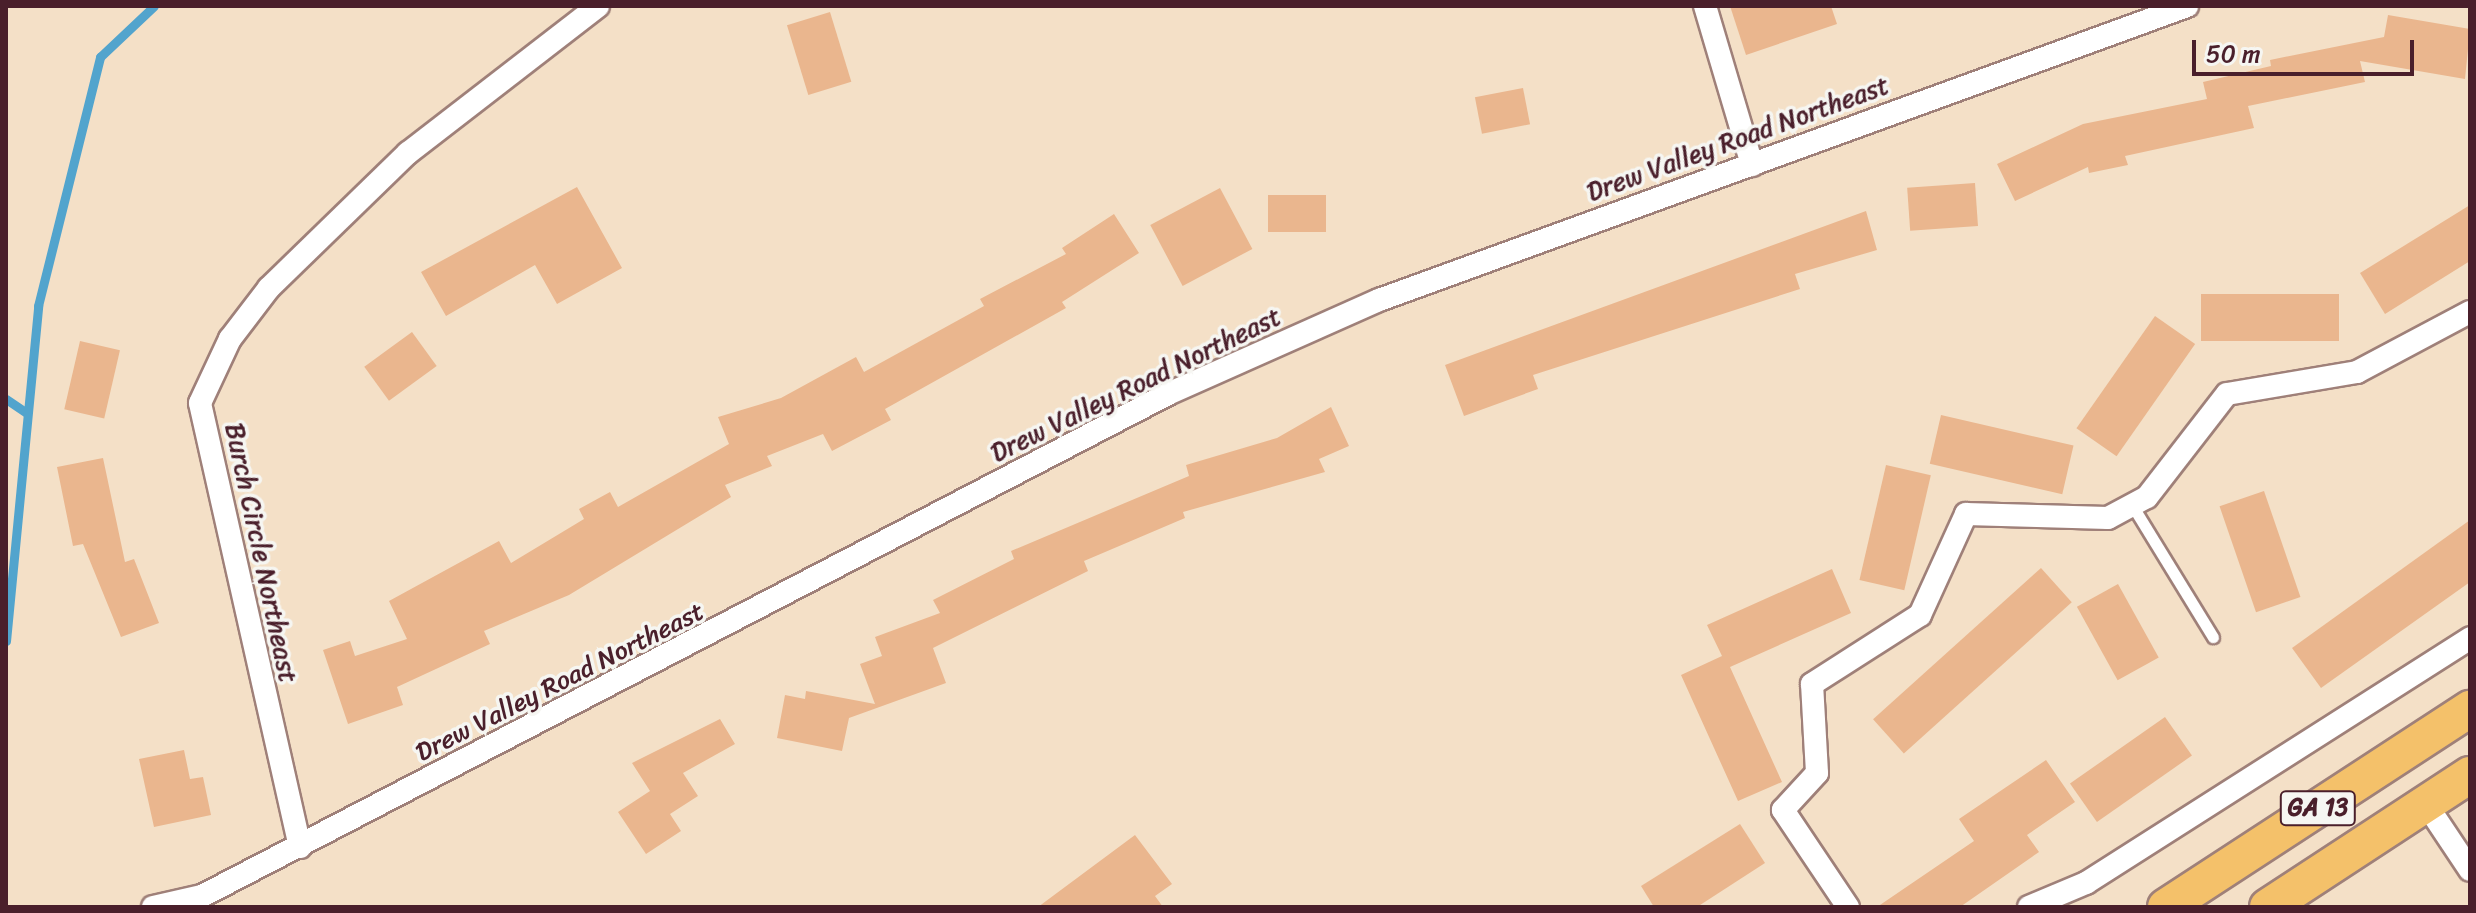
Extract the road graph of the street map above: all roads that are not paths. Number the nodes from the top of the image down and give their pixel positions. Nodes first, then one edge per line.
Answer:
1 (598, 6) edge
2 (1705, 6) edge
3 (2187, 6) edge
4 (1752, 165) junction
5 (2470, 312) edge
6 (2132, 505) junction
7 (2213, 637) dead end
8 (2470, 638) edge
9 (2470, 709) edge
10 (2470, 775) edge
11 (2426, 804) junction
12 (300, 847) junction
13 (2470, 870) edge
14 (153, 907) edge
15 (1848, 907) edge
16 (2029, 907) edge
17 (2166, 907) edge
18 (2268, 907) edge

1 - 12 street, Burch Circle Northeast
2 - 4 street
3 - 4 street, Drew Valley Road Northeast
4 - 12 street, Drew Valley Road Northeast
5 - 6 street
6 - 7 lane
6 - 15 street
8 - 16 street
9 - 17 main road, GA 13
10 - 11 main road, GA 13
11 - 13 street
11 - 18 main road, GA 13
12 - 14 street, Drew Valley Road Northeast

